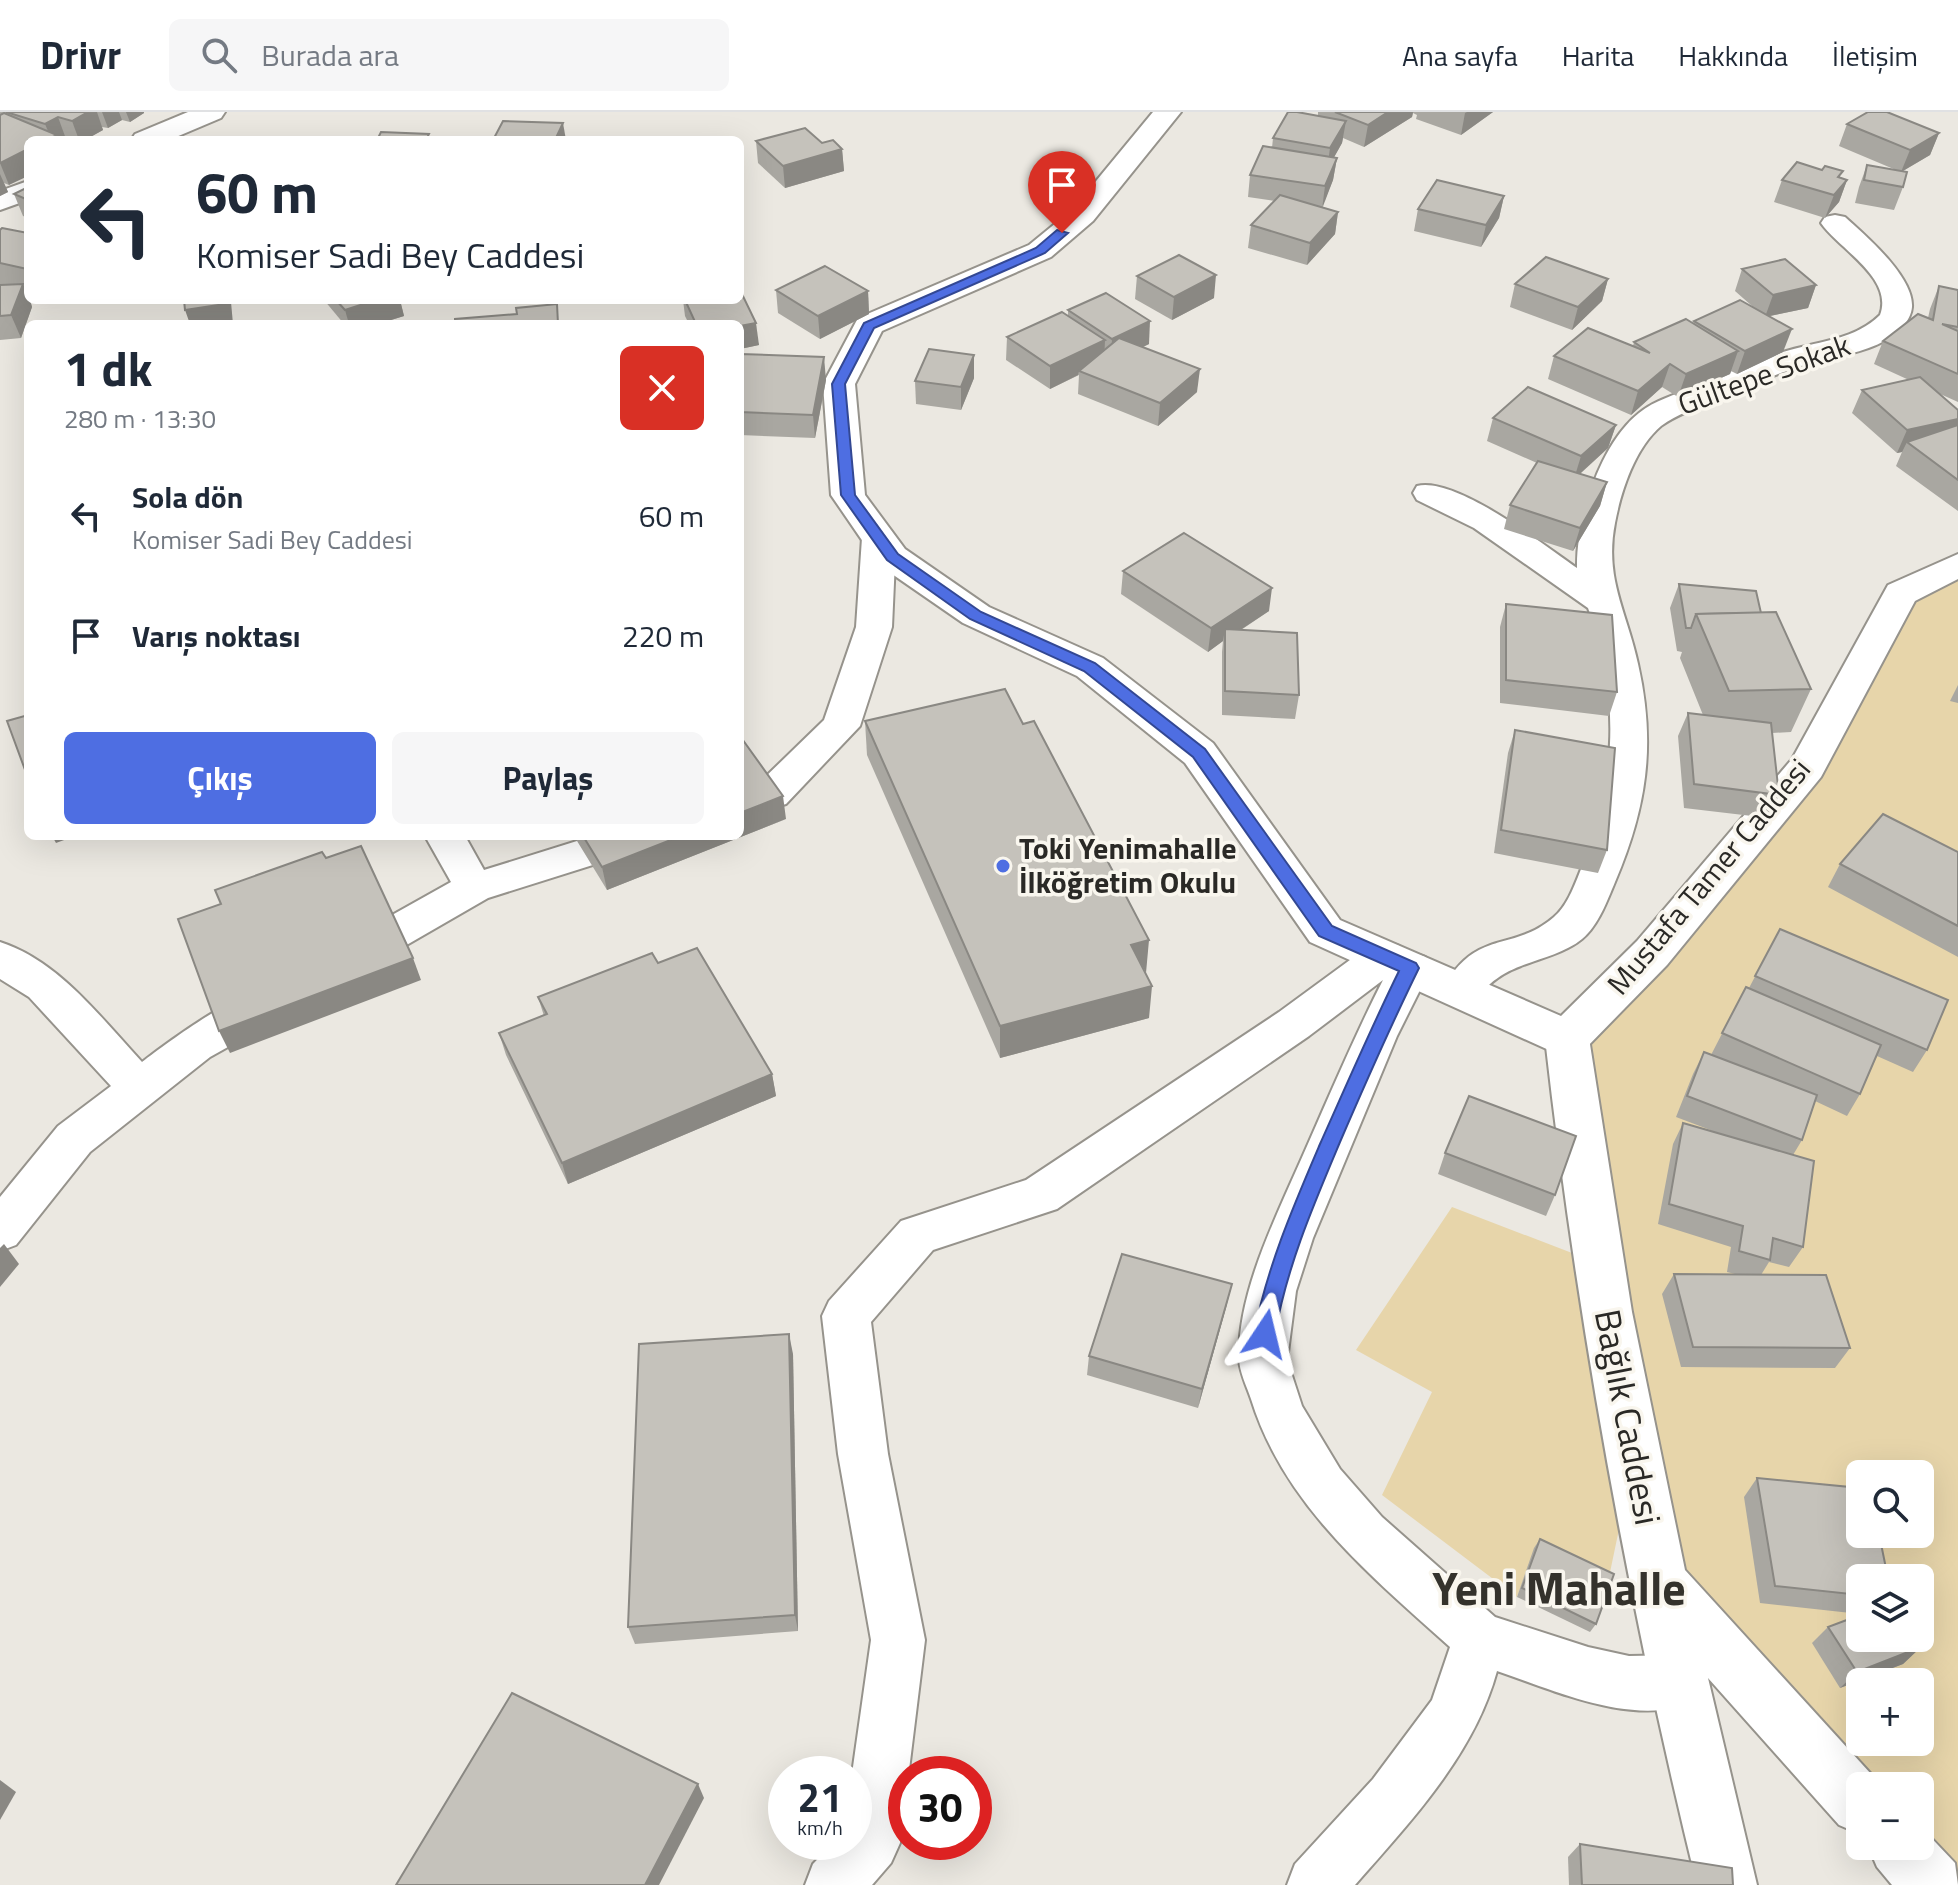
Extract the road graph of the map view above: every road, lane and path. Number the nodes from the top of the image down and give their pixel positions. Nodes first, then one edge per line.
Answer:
1 (211, 112) edge
2 (1167, 112) edge
3 (154, 136) edge
4 (24, 192) edge
5 (0, 201) edge
6 (1835, 223) edge
7 (1429, 493) dead end
8 (879, 538) junction
9 (1958, 565) edge
10 (1604, 602) junction
11 (744, 803) edge
12 (447, 840) edge
13 (626, 840) edge
14 (474, 888) junction
15 (0, 958) edge
16 (1397, 963) junction
17 (1462, 992) junction
18 (1567, 1038) junction
19 (140, 1088) junction
20 (0, 1231) edge
21 (1659, 1582) junction
22 (1479, 1638) junction
23 (1680, 1682) junction
24 (1846, 1789) edge
25 (1911, 1860) edge
26 (834, 1885) edge
27 (1316, 1885) edge
28 (1727, 1885) edge
29 (1933, 1885) edge

1 - 3 main road
2 - 8 main road
4 - 5 main road
6 - 10 street, Gültepe Sokak
7 - 10 street
8 - 11 street
8 - 16 main road
9 - 18 main road, Mustafa Tamer Caddesi
10 - 17 street, Gültepe Sokak
12 - 14 street
13 - 14 street
14 - 19 street
15 - 19 street
16 - 17 main road
16 - 22 street
16 - 26 street
17 - 18 main road
18 - 21 main road, Bağlık Caddesi
19 - 20 street
21 - 23 main road, Bağlık Caddesi
21 - 24 main road
22 - 23 street
22 - 27 street
23 - 28 main road, Bağlık Caddesi
25 - 29 main road

